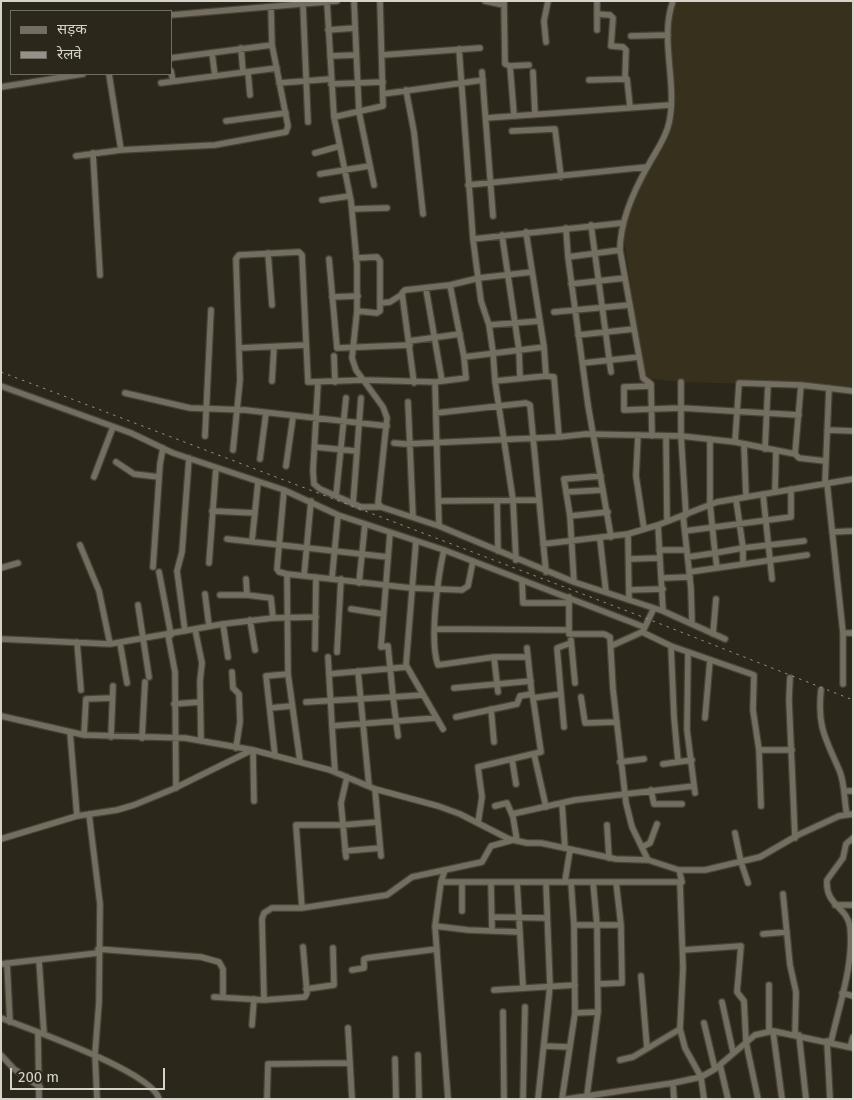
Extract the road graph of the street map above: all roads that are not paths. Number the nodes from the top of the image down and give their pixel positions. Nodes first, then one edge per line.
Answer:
1 (337, 1) edge
2 (354, 1) edge
3 (380, 1) edge
4 (485, 1) edge
5 (548, 1) edge
6 (597, 1) edge
7 (673, 1) edge
8 (316, 2) edge
9 (327, 2) edge
10 (504, 3) edge
11 (303, 5) junction
12 (271, 8) junction
13 (597, 14) junction
14 (172, 15) edge
15 (355, 28) junction
16 (328, 30) junction
17 (596, 30) dead end
18 (632, 36) dead end
19 (668, 36) junction
20 (546, 42) dead end
21 (272, 45) junction
22 (241, 48) junction
23 (480, 48) dead end
24 (459, 49) junction
25 (212, 53) junction
26 (356, 54) junction
27 (382, 55) junction
28 (330, 56) junction
29 (172, 58) edge
30 (529, 64) dead end
31 (510, 66) junction
32 (277, 68) junction
33 (246, 72) junction
34 (482, 72) dead end
35 (533, 72) dead end
36 (77, 75) edge
37 (109, 75) edge
38 (172, 75) edge
39 (215, 76) junction
40 (625, 79) junction
41 (483, 80) junction
42 (589, 80) dead end
43 (173, 81) junction
44 (305, 81) junction
45 (331, 81) junction
46 (279, 82) junction
47 (357, 82) junction
48 (383, 82) junction
49 (161, 83) dead end
50 (461, 83) junction
51 (1, 88) edge
52 (406, 90) junction
53 (384, 94) junction
54 (250, 95) dead end
55 (670, 105) junction
56 (630, 107) junction
57 (359, 112) junction
58 (286, 113) junction
59 (535, 114) junction
60 (514, 116) junction
61 (334, 117) junction
62 (486, 118) junction
63 (226, 121) dead end
64 (308, 122) dead end
65 (512, 131) dead end
66 (340, 146) junction
67 (121, 150) junction
68 (315, 152) dead end
69 (93, 153) junction
70 (76, 156) dead end
71 (369, 166) junction
72 (647, 167) junction
73 (345, 169) junction
74 (320, 174) dead end
75 (561, 176) junction
76 (490, 183) junction
77 (374, 185) dead end
78 (468, 185) junction
79 (350, 196) junction
80 (322, 200) dead end
81 (387, 208) dead end
82 (352, 209) junction
83 (423, 214) dead end
84 (494, 216) dead end
85 (622, 224) junction
86 (591, 225) junction
87 (566, 228) junction
88 (526, 232) junction
89 (502, 235) junction
90 (473, 239) junction
91 (620, 250) junction
92 (594, 253) junction
93 (268, 254) junction
94 (568, 257) junction
95 (356, 258) junction
96 (329, 259) dead end
97 (532, 272) junction
98 (508, 274) junction
99 (100, 275) dead end
100 (479, 278) junction
101 (625, 278) junction
102 (597, 281) junction
103 (571, 284) junction
104 (450, 285) junction
105 (426, 288) junction
106 (401, 295) junction
107 (358, 296) junction
108 (332, 297) junction
109 (381, 303) junction
110 (272, 305) dead end
111 (629, 305) junction
112 (602, 308) junction
113 (211, 310) dead end
114 (574, 310) junction
115 (357, 311) junction
116 (554, 312) dead end
117 (540, 322) junction
118 (489, 325) junction
119 (514, 325) junction
120 (634, 329) junction
121 (605, 332) junction
122 (460, 334) junction
123 (578, 336) junction
124 (434, 338) junction
125 (410, 343) junction
126 (306, 345) junction
127 (274, 347) junction
128 (544, 347) junction
129 (239, 348) junction
130 (352, 348) junction
131 (519, 350) junction
132 (493, 352) junction
133 (334, 356) dead end
134 (464, 357) junction
135 (639, 357) junction
136 (610, 360) junction
137 (583, 363) junction
138 (611, 372) dead end
139 (546, 376) junction
140 (520, 378) junction
141 (364, 380) junction
142 (495, 380) junction
143 (272, 381) dead end
144 (438, 381) junction
145 (335, 382) junction
146 (414, 382) junction
147 (681, 382) dead end
148 (318, 383) junction
149 (768, 384) junction
150 (801, 385) junction
151 (1, 386) edge
152 (651, 386) junction
153 (829, 388) junction
154 (853, 391) edge
155 (125, 393) dead end
156 (346, 398) dead end
157 (361, 398) dead end
158 (408, 402) dead end
159 (499, 406) junction
160 (653, 408) junction
161 (681, 408) junction
162 (207, 409) junction
163 (238, 410) junction
164 (737, 410) junction
165 (767, 412) junction
166 (266, 413) junction
167 (436, 413) junction
168 (799, 415) junction
169 (294, 417) junction
170 (317, 419) junction
171 (343, 422) junction
172 (358, 423) junction
173 (113, 426) junction
174 (387, 426) junction
175 (827, 430) junction
176 (853, 431) edge
177 (594, 434) junction
178 (638, 435) junction
179 (206, 436) dead end
180 (652, 436) junction
181 (666, 436) junction
182 (681, 436) junction
183 (533, 437) junction
184 (559, 437) junction
185 (505, 439) junction
186 (710, 439) junction
187 (736, 442) junction
188 (394, 443) dead end
189 (437, 443) junction
190 (409, 444) junction
191 (744, 445) junction
192 (315, 447) junction
193 (163, 448) junction
194 (765, 448) junction
195 (233, 450) dead end
196 (341, 450) junction
197 (356, 451) junction
198 (776, 451) junction
199 (795, 454) junction
200 (189, 458) junction
201 (260, 459) dead end
202 (825, 461) junction
203 (116, 462) dead end
204 (286, 466) dead end
205 (216, 468) junction
206 (601, 476) junction
207 (94, 477) dead end
208 (159, 478) junction
209 (852, 479) edge
210 (258, 482) junction
211 (826, 483) junction
212 (853, 484) edge
213 (791, 489) junction
214 (284, 490) junction
215 (603, 490) junction
216 (775, 491) junction
217 (566, 492) junction
218 (763, 494) junction
219 (336, 496) junction
220 (746, 497) junction
221 (736, 499) junction
222 (513, 500) junction
223 (539, 500) junction
224 (311, 501) junction
225 (440, 501) junction
226 (497, 501) junction
227 (352, 504) junction
228 (710, 504) junction
229 (382, 507) junction
230 (212, 511) junction
231 (608, 512) junction
232 (255, 513) junction
233 (338, 515) junction
234 (685, 515) junction
235 (570, 516) junction
236 (413, 517) junction
237 (667, 520) junction
238 (765, 520) junction
239 (739, 523) junction
240 (365, 524) junction
241 (658, 525) junction
242 (439, 526) junction
243 (712, 528) junction
244 (644, 529) junction
245 (685, 531) junction
246 (853, 531) edge
247 (832, 532) junction
248 (390, 533) junction
249 (628, 534) junction
250 (611, 537) junction
251 (600, 539) junction
252 (227, 540) dead end
253 (252, 541) junction
254 (416, 541) junction
255 (804, 541) dead end
256 (571, 542) junction
257 (280, 544) junction
258 (543, 544) junction
259 (770, 544) junction
260 (80, 545) dead end
261 (306, 547) junction
262 (743, 548) junction
263 (444, 550) junction
264 (659, 550) junction
265 (334, 551) junction
266 (498, 552) junction
267 (688, 553) junction
268 (715, 553) junction
269 (362, 554) junction
270 (806, 555) dead end
271 (388, 557) junction
272 (660, 558) junction
273 (516, 560) junction
274 (629, 560) junction
275 (770, 560) junction
276 (474, 561) junction
277 (18, 563) dead end
278 (209, 563) dead end
279 (743, 564) junction
280 (153, 567) dead end
281 (1, 568) edge
282 (717, 568) junction
283 (159, 572) dead end
284 (546, 572) junction
285 (287, 574) junction
286 (690, 574) junction
287 (304, 576) junction
288 (316, 577) junction
289 (332, 578) junction
290 (662, 578) junction
291 (772, 578) dead end
292 (246, 579) dead end
293 (341, 579) junction
294 (522, 580) junction
295 (574, 582) junction
296 (359, 583) junction
297 (386, 585) junction
298 (411, 588) junction
299 (663, 588) junction
300 (438, 590) junction
301 (629, 590) junction
302 (606, 592) junction
303 (205, 594) dead end
304 (220, 595) dead end
305 (247, 595) junction
306 (716, 599) dead end
307 (569, 600) junction
308 (629, 600) junction
309 (138, 606) dead end
310 (654, 608) junction
311 (351, 609) dead end
312 (663, 611) junction
313 (383, 614) junction
314 (288, 617) junction
315 (273, 618) junction
316 (316, 618) junction
317 (250, 620) junction
318 (223, 624) junction
319 (692, 624) junction
320 (209, 626) junction
321 (195, 629) junction
322 (435, 629) junction
323 (643, 630) junction
324 (186, 631) junction
325 (569, 632) junction
326 (843, 633) junction
327 (853, 633) edge
328 (713, 634) junction
329 (169, 635) junction
330 (1, 639) edge
331 (144, 639) junction
332 (726, 639) dead end
333 (77, 642) junction
334 (120, 643) junction
335 (571, 643) junction
336 (110, 644) junction
337 (611, 646) junction
338 (671, 646) junction
339 (527, 648) dead end
340 (315, 649) dead end
341 (255, 650) dead end
342 (337, 652) dead end
343 (688, 652) junction
344 (228, 657) dead end
345 (494, 657) junction
346 (528, 657) junction
347 (328, 658) dead end
348 (710, 660) junction
349 (407, 667) junction
350 (390, 668) junction
351 (358, 671) junction
352 (232, 672) dead end
353 (288, 674) junction
354 (329, 674) junction
355 (790, 678) dead end
356 (531, 681) junction
357 (575, 683) dead end
358 (127, 684) dead end
359 (497, 684) junction
360 (843, 684) dead end
361 (113, 686) dead end
362 (454, 688) dead end
363 (81, 690) dead end
364 (821, 690) dead end
365 (498, 692) dead end
366 (561, 694) junction
367 (423, 695) junction
368 (532, 696) junction
369 (393, 697) junction
370 (581, 697) dead end
371 (112, 698) junction
372 (362, 700) junction
373 (200, 702) junction
374 (306, 702) dead end
375 (331, 702) junction
376 (174, 704) junction
377 (292, 706) junction
378 (270, 708) junction
379 (491, 709) junction
380 (1, 716) edge
381 (456, 717) dead end
382 (436, 718) junction
383 (705, 718) dead end
384 (396, 721) junction
385 (617, 722) junction
386 (362, 723) junction
387 (332, 726) junction
388 (564, 727) dead end
389 (443, 729) dead end
390 (70, 732) junction
391 (84, 735) junction
392 (398, 736) dead end
393 (111, 737) junction
394 (142, 738) junction
395 (175, 738) junction
396 (201, 741) junction
397 (494, 742) dead end
398 (236, 748) junction
399 (251, 750) junction
400 (759, 750) junction
401 (792, 750) junction
402 (534, 754) junction
403 (274, 756) junction
404 (512, 759) junction
405 (644, 759) dead end
406 (692, 760) junction
407 (300, 761) junction
408 (620, 762) junction
409 (678, 762) junction
410 (663, 764) dead end
411 (335, 772) junction
412 (347, 777) junction
413 (516, 784) dead end
414 (369, 786) junction
415 (694, 786) junction
416 (176, 788) junction
417 (375, 789) junction
418 (651, 790) junction
419 (844, 791) junction
420 (853, 791) edge
421 (624, 793) junction
422 (695, 793) dead end
423 (254, 801) dead end
424 (562, 803) junction
425 (682, 804) dead end
426 (496, 806) dead end
427 (761, 806) dead end
428 (546, 807) junction
429 (89, 814) junction
430 (512, 814) junction
431 (850, 815) edge
432 (77, 816) junction
433 (378, 822) junction
434 (478, 823) junction
435 (658, 824) dead end
436 (342, 825) junction
437 (607, 825) dead end
438 (735, 833) dead end
439 (794, 838) junction
440 (853, 838) edge
441 (1, 839) edge
442 (515, 840) junction
443 (642, 847) junction
444 (380, 848) junction
445 (567, 849) junction
446 (381, 856) dead end
447 (609, 858) junction
448 (648, 860) junction
449 (741, 862) junction
450 (445, 870) junction
451 (679, 870) junction
452 (441, 882) junction
453 (462, 882) junction
454 (517, 882) junction
455 (568, 882) junction
456 (593, 882) junction
457 (616, 882) junction
458 (680, 882) junction
459 (491, 883) junction
460 (546, 883) junction
461 (748, 883) dead end
462 (783, 894) dead end
463 (835, 905) junction
464 (853, 905) edge
465 (302, 908) junction
466 (462, 911) dead end
467 (492, 916) junction
468 (518, 917) junction
469 (547, 918) junction
470 (574, 925) junction
471 (598, 925) junction
472 (621, 925) junction
473 (435, 926) junction
474 (492, 932) junction
475 (519, 932) junction
476 (787, 932) junction
477 (763, 934) dead end
478 (304, 947) dead end
479 (333, 948) dead end
480 (437, 949) junction
481 (683, 950) junction
482 (98, 951) junction
483 (39, 960) junction
484 (4, 964) edge
485 (352, 970) dead end
486 (641, 976) dead end
487 (598, 984) junction
488 (575, 985) junction
489 (769, 985) dead end
490 (550, 986) junction
491 (523, 987) junction
492 (306, 989) junction
493 (494, 990) dead end
494 (842, 993) junction
495 (853, 996) edge
496 (214, 997) dead end
497 (223, 997) junction
498 (254, 999) junction
499 (264, 1000) junction
500 (722, 1002) dead end
501 (526, 1007) dead end
502 (503, 1012) dead end
503 (598, 1012) junction
504 (575, 1013) junction
505 (1, 1018) edge
506 (10, 1022) junction
507 (704, 1023) dead end
508 (252, 1025) dead end
509 (348, 1028) dead end
510 (680, 1030) junction
511 (771, 1031) junction
512 (41, 1034) junction
513 (797, 1034) junction
514 (853, 1037) edge
515 (746, 1042) junction
516 (829, 1042) junction
517 (544, 1046) junction
518 (570, 1047) junction
519 (647, 1048) junction
520 (852, 1048) edge
521 (734, 1052) junction
522 (95, 1054) junction
523 (1, 1055) edge
524 (418, 1055) dead end
525 (395, 1059) dead end
526 (620, 1060) dead end
527 (350, 1063) junction
528 (718, 1067) junction
529 (701, 1077) junction
530 (673, 1083) junction
531 (40, 1088) junction
532 (609, 1092) junction
533 (585, 1097) edge
534 (38, 1099) edge
535 (97, 1099) edge
536 (159, 1099) edge
537 (267, 1099) edge
538 (352, 1099) edge
539 (396, 1099) edge
540 (419, 1099) edge
541 (448, 1099) edge
542 (504, 1099) edge
543 (523, 1099) edge
544 (538, 1099) edge
545 (562, 1099) edge
546 (567, 1099) edge
547 (610, 1099) edge
548 (674, 1099) edge
549 (704, 1099) edge
550 (728, 1099) edge
551 (758, 1099) edge
552 (782, 1099) edge
553 (806, 1099) edge
554 (830, 1099) edge

1 - 9 street
2 - 15 street
3 - 27 street
4 - 10 street
5 - 20 street
6 - 13 street
7 - 19 street
8 - 9 street
8 - 11 street
9 - 16 street
10 - 31 street
11 - 12 street
11 - 44 street
12 - 14 street
12 - 21 street
13 - 17 street
13 - 40 street
15 - 16 street
15 - 26 street
16 - 28 street
18 - 19 street
19 - 55 street
21 - 22 street
21 - 32 street
22 - 25 street
22 - 33 street
23 - 24 street
24 - 27 street
24 - 50 street
25 - 29 street
25 - 39 street
26 - 28 street
26 - 47 street
27 - 48 street
28 - 45 street
30 - 31 street
31 - 60 street
32 - 33 street
32 - 46 street
33 - 39 street
33 - 54 street
34 - 41 street
35 - 59 street
36 - 51 street
37 - 67 street
38 - 43 street
39 - 43 street
40 - 42 street
40 - 56 street
41 - 50 street
41 - 62 street
43 - 49 street
44 - 45 street
44 - 46 street
44 - 64 street
45 - 47 street
45 - 61 street
46 - 58 street
47 - 48 street
47 - 57 street
48 - 53 street
50 - 52 street
50 - 78 street
52 - 53 street
52 - 83 street
53 - 57 street
55 - 56 street
55 - 72 street
56 - 59 street
57 - 61 street
57 - 71 street
58 - 63 street
58 - 67 street
59 - 60 street
60 - 62 street
61 - 66 street
62 - 76 street
65 - 75 street
66 - 68 street
66 - 73 street
67 - 69 street
69 - 70 street
69 - 99 street
71 - 73 street
71 - 77 street
72 - 75 street
72 - 85 street
73 - 74 street
73 - 79 street
75 - 76 street
76 - 78 street
76 - 84 street
78 - 90 street
79 - 80 street
79 - 82 street
81 - 82 street
82 - 95 street
85 - 86 street
85 - 91 street
86 - 87 street
86 - 92 street
87 - 88 street
87 - 94 street
88 - 89 street
88 - 97 street
89 - 90 street
89 - 98 street
90 - 100 street
91 - 92 street
91 - 101 street
92 - 94 street
92 - 102 street
93 - 110 street
93 - 126 street
93 - 129 street
94 - 103 street
95 - 107 street
95 - 109 street
96 - 108 street
97 - 98 street
97 - 117 street
98 - 100 street
98 - 119 street
100 - 104 street
100 - 118 street
101 - 102 street
101 - 111 street
102 - 103 street
102 - 112 street
103 - 114 street
104 - 105 street
104 - 122 street
105 - 106 street
105 - 124 street
106 - 109 street
106 - 125 street
107 - 108 street
107 - 115 street
108 - 130 street
109 - 115 street
111 - 112 street
111 - 120 street
112 - 114 street
112 - 121 street
113 - 162 street
114 - 116 street
114 - 123 street
115 - 130 street
117 - 119 street
117 - 128 street
118 - 119 street
118 - 132 street
119 - 131 street
120 - 121 street
120 - 135 street
121 - 123 street
121 - 136 street
122 - 124 street
122 - 134 street
123 - 137 street
124 - 125 street
124 - 144 street
125 - 130 street
125 - 146 street
126 - 127 street
126 - 148 street
127 - 129 street
127 - 143 street
128 - 131 street
128 - 139 street
129 - 163 street
130 - 141 street
131 - 132 street
131 - 140 street
132 - 134 street
132 - 142 street
133 - 145 street
134 - 144 street
135 - 136 street
135 - 152 street
136 - 137 street
136 - 138 street
137 - 177 street
139 - 140 street
139 - 184 street
140 - 142 street
141 - 145 street
141 - 146 street
141 - 174 street
142 - 159 street
144 - 146 street
144 - 167 street
145 - 148 street
147 - 161 street
148 - 170 street
149 - 150 street
149 - 164 street
149 - 165 street
150 - 153 street
150 - 168 street
151 - 173 street
152 - 160 street
152 - 160 street
153 - 154 street
153 - 175 street
155 - 162 street
156 - 171 street
157 - 172 street
158 - 190 street
159 - 167 street
159 - 183 street
159 - 185 street
160 - 161 street
160 - 180 street
161 - 164 street
161 - 182 street
162 - 163 street
162 - 179 street
163 - 166 street
163 - 195 street
164 - 165 street
164 - 187 street
165 - 168 street
165 - 194 street
166 - 169 street
166 - 201 street
167 - 189 street
168 - 199 street
169 - 170 street
169 - 204 street
170 - 171 street
170 - 192 street
171 - 172 street
171 - 196 street
172 - 174 street
172 - 197 street
173 - 193 street
173 - 207 street
174 - 229 street
175 - 176 street
175 - 202 street
177 - 178 street
177 - 184 street
177 - 206 street
178 - 180 street
178 - 244 street
180 - 181 street
181 - 182 street
181 - 237 street
182 - 186 street
182 - 234 street
183 - 184 street
183 - 185 street
183 - 223 street
185 - 189 street
185 - 222 street
186 - 187 street
186 - 228 street
187 - 191 street
188 - 190 street
189 - 190 street
189 - 225 street
190 - 236 street
191 - 194 street
191 - 220 street
192 - 196 street
192 - 219 street
193 - 200 street
193 - 208 street
194 - 198 street
196 - 197 street
196 - 219 street
197 - 227 street
198 - 199 street
198 - 216 street
199 - 202 street
200 - 205 street
200 - 324 street
202 - 211 street
203 - 208 street
205 - 210 street
205 - 230 street
206 - 215 street
206 - 217 street
208 - 280 street
209 - 211 street
209 - 212 street
210 - 214 street
210 - 232 street
211 - 213 street
211 - 247 street
213 - 216 street
213 - 238 street
214 - 224 street
214 - 257 street
215 - 217 street
215 - 231 street
216 - 218 street
217 - 235 street
218 - 220 street
218 - 238 street
219 - 227 street
220 - 221 street
221 - 228 street
221 - 239 street
222 - 223 street
222 - 226 street
222 - 273 street
223 - 258 street
224 - 233 street
224 - 261 street
225 - 226 street
225 - 242 street
226 - 266 street
227 - 229 street
228 - 234 street
228 - 243 street
229 - 236 street
230 - 232 street
230 - 278 street
231 - 235 street
231 - 250 street
232 - 253 street
233 - 240 street
233 - 265 street
234 - 237 street
234 - 245 street
235 - 256 street
236 - 242 street
237 - 241 street
238 - 239 street
238 - 259 street
239 - 243 street
239 - 262 street
240 - 248 street
240 - 269 street
241 - 244 street
241 - 264 street
242 - 266 street
243 - 245 street
243 - 268 street
244 - 249 street
245 - 267 street
246 - 247 street
247 - 326 street
248 - 254 street
248 - 271 street
249 - 250 street
249 - 274 street
250 - 251 street
251 - 256 street
251 - 302 street
252 - 253 street
253 - 257 street
254 - 263 street
254 - 298 street
255 - 259 street
256 - 258 street
256 - 295 street
257 - 261 street
257 - 285 street
258 - 284 street
259 - 262 street
259 - 275 street
260 - 336 street
261 - 265 street
261 - 287 street
262 - 268 street
262 - 279 street
263 - 276 street
263 - 300 street
264 - 267 street
264 - 272 street
265 - 269 street
265 - 289 street
266 - 273 street
267 - 268 street
267 - 286 street
268 - 282 street
269 - 271 street
269 - 296 street
270 - 275 street
271 - 297 street
272 - 274 street
272 - 290 street
273 - 284 street
274 - 301 street
275 - 279 street
275 - 291 street
276 - 294 street
276 - 300 street
277 - 281 street
279 - 282 street
282 - 286 street
283 - 329 street
284 - 295 street
285 - 287 street
285 - 314 street
286 - 290 street
286 - 319 street
287 - 288 street
288 - 289 street
288 - 316 street
289 - 293 street
290 - 299 street
292 - 305 street
293 - 296 street
293 - 342 street
294 - 307 street
294 - 307 street
295 - 302 street
296 - 297 street
297 - 298 street
297 - 313 street
298 - 300 street
298 - 349 street
299 - 301 street
299 - 312 street
300 - 322 street
301 - 308 street
302 - 308 street
303 - 320 street
304 - 305 street
305 - 315 street
306 - 328 street
307 - 323 street
307 - 325 street
308 - 310 street
309 - 331 street
310 - 312 street
310 - 323 street
311 - 313 street
312 - 319 street
313 - 350 street
314 - 315 street
314 - 316 street
314 - 353 street
315 - 317 street
316 - 340 street
317 - 318 street
317 - 341 street
318 - 320 street
318 - 344 street
319 - 328 street
320 - 321 street
321 - 324 street
321 - 373 street
322 - 325 street
322 - 345 street
323 - 337 street
323 - 338 street
324 - 329 street
325 - 335 street
325 - 337 street
326 - 327 street
326 - 360 street
328 - 332 street
329 - 331 street
329 - 376 street
330 - 333 street
331 - 334 street
331 - 394 street
333 - 336 street
333 - 363 street
334 - 336 street
334 - 358 street
335 - 357 street
335 - 366 street
337 - 385 street
338 - 343 street
338 - 409 street
339 - 346 street
343 - 348 street
343 - 406 street
345 - 346 street
345 - 359 street
346 - 356 street
347 - 354 street
348 - 383 street
348 - 400 street
349 - 350 street
349 - 367 street
350 - 351 street
350 - 369 street
351 - 354 street
351 - 372 street
352 - 398 street
353 - 377 street
353 - 378 street
354 - 375 street
355 - 401 street
356 - 359 street
356 - 368 street
359 - 362 street
359 - 365 street
361 - 371 street
364 - 419 street
366 - 368 street
366 - 388 street
367 - 369 street
367 - 382 street
368 - 379 street
368 - 402 street
369 - 372 street
369 - 384 street
370 - 385 street
371 - 391 street
371 - 393 street
372 - 375 street
372 - 386 street
373 - 376 street
373 - 396 street
374 - 375 street
375 - 387 street
376 - 395 street
377 - 378 street
377 - 407 street
378 - 403 street
379 - 381 street
379 - 397 street
380 - 390 street
382 - 384 street
382 - 389 street
384 - 386 street
384 - 392 street
385 - 408 street
386 - 387 street
386 - 414 street
387 - 411 street
390 - 391 street
390 - 432 street
391 - 393 street
393 - 394 street
394 - 395 street
395 - 396 street
395 - 416 street
396 - 398 street
398 - 399 street
399 - 403 street
399 - 416 street
399 - 423 street
400 - 401 street
400 - 427 street
401 - 439 street
402 - 404 street
402 - 428 street
403 - 407 street
404 - 413 street
404 - 434 street
405 - 408 street
406 - 409 street
406 - 415 street
407 - 411 street
408 - 421 street
409 - 410 street
411 - 412 street
412 - 414 street
412 - 436 street
414 - 417 street
415 - 418 street
415 - 422 street
416 - 429 street
417 - 433 street
417 - 434 street
418 - 421 street
418 - 425 street
419 - 420 street
419 - 431 street
421 - 424 street
421 - 443 street
424 - 428 street
424 - 445 street
426 - 430 street
428 - 430 street
429 - 432 street
429 - 482 street
430 - 442 street
431 - 439 street
432 - 441 street
433 - 436 street
433 - 444 street
434 - 442 street
435 - 443 street
436 - 444 street
436 - 465 street
437 - 447 street
438 - 449 street
439 - 449 street
440 - 463 street
442 - 445 street
442 - 450 street
443 - 448 street
444 - 446 street
445 - 447 street
445 - 455 street
447 - 448 street
448 - 451 street
449 - 451 street
449 - 461 street
450 - 452 street
450 - 465 street
451 - 458 street
452 - 453 street
452 - 473 street
453 - 459 street
453 - 466 street
454 - 459 street
454 - 460 street
454 - 468 street
455 - 456 street
455 - 460 street
455 - 470 street
456 - 457 street
456 - 471 street
457 - 458 street
457 - 472 street
458 - 481 street
459 - 467 street
460 - 469 street
462 - 476 street
463 - 464 street
463 - 494 street
465 - 499 street
467 - 468 street
467 - 474 street
468 - 469 street
468 - 475 street
469 - 490 street
470 - 471 street
470 - 488 street
471 - 472 street
471 - 487 street
472 - 487 street
473 - 474 street
473 - 480 street
474 - 475 street
475 - 491 street
476 - 477 street
476 - 513 street
478 - 492 street
479 - 492 street
480 - 485 street
480 - 541 street
481 - 510 street
481 - 515 street
482 - 483 street
482 - 497 street
482 - 522 street
483 - 484 street
483 - 512 street
484 - 506 street
486 - 519 street
487 - 503 street
488 - 490 street
488 - 504 street
489 - 511 street
490 - 491 street
490 - 517 street
491 - 493 street
492 - 499 street
494 - 495 street
494 - 516 street
496 - 497 street
497 - 498 street
498 - 499 street
498 - 508 street
500 - 521 street
501 - 543 street
502 - 542 street
503 - 504 street
503 - 533 street
504 - 518 street
505 - 506 street
506 - 512 street
507 - 528 street
509 - 527 street
510 - 519 street
510 - 529 street
511 - 513 street
511 - 515 street
511 - 552 street
512 - 522 street
512 - 531 street
513 - 516 street
513 - 553 street
514 - 520 street
515 - 521 street
515 - 551 street
516 - 520 street
516 - 554 street
517 - 518 street
517 - 544 street
518 - 545 street
519 - 526 street
521 - 528 street
522 - 535 street
522 - 536 street
523 - 531 street
524 - 540 street
525 - 539 street
527 - 537 street
527 - 538 street
528 - 529 street
528 - 550 street
529 - 530 street
529 - 549 street
530 - 532 street
530 - 548 street
531 - 534 street
532 - 533 street
532 - 547 street
533 - 546 street

